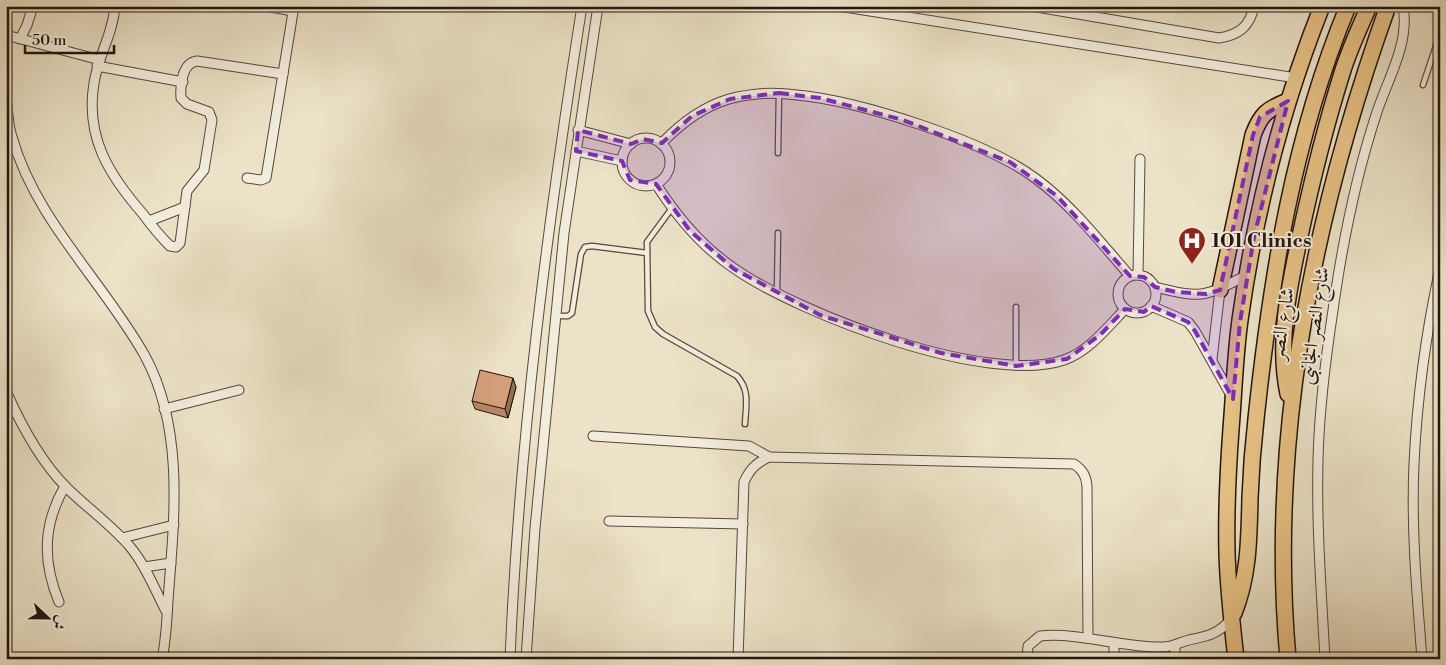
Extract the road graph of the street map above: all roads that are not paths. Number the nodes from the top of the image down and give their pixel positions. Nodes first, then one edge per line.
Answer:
1 (33, 6) edge
2 (115, 6) edge
3 (265, 6) edge
4 (582, 6) edge
5 (598, 6) edge
6 (838, 6) edge
7 (1031, 6) edge
8 (1254, 6) edge
9 (1322, 6) edge
10 (1348, 6) edge
11 (1369, 6) edge
12 (1388, 6) edge
13 (1403, 6) edge
14 (1439, 6) edge
15 (293, 8) edge
16 (1440, 17) edge
17 (1440, 34) edge
18 (6, 35) edge
19 (20, 39) junction
20 (99, 63) junction
21 (283, 74) junction
22 (1296, 78) junction
23 (182, 82) junction
24 (1423, 85) dead end
25 (779, 93) junction
26 (6, 99) edge
27 (1288, 101) junction
28 (578, 130) junction
29 (11, 135) junction
30 (631, 144) junction
31 (661, 144) junction
32 (6, 148) edge
33 (576, 150) junction
34 (778, 153) dead end
35 (1140, 159) dead end
36 (622, 161) junction
37 (247, 178) dead end
38 (656, 184) junction
39 (185, 207) junction
40 (672, 208) junction
41 (149, 221) junction
42 (778, 233) dead end
43 (647, 253) junction
44 (1440, 268) edge
45 (1247, 275) junction
46 (1134, 276) junction
47 (1155, 287) junction
48 (1220, 290) junction
49 (776, 294) junction
50 (1152, 306) junction
51 (1016, 307) dead end
52 (1125, 309) junction
53 (555, 318) junction
54 (539, 320) junction
55 (1212, 359) junction
56 (1016, 366) junction
57 (239, 390) dead end
58 (6, 392) edge
59 (1233, 398) junction
60 (1291, 408) junction
61 (164, 409) junction
62 (745, 424) dead end
63 (594, 436) dead end
64 (769, 457) junction
65 (65, 486) junction
66 (609, 521) dead end
67 (743, 524) junction
68 (174, 525) junction
69 (122, 538) junction
70 (171, 563) junction
71 (144, 567) junction
72 (59, 602) dead end
73 (167, 612) junction
74 (1232, 617) junction
75 (1088, 638) junction
76 (1114, 644) junction
77 (1175, 645) junction
78 (162, 659) edge
79 (510, 659) edge
80 (526, 659) edge
81 (738, 659) edge
82 (1027, 659) edge
83 (1114, 659) edge
84 (1175, 659) edge
85 (1236, 659) edge
86 (1288, 659) edge
87 (1325, 659) edge
88 (1422, 659) edge

1 - 19 street
2 - 20 street
3 - 15 street
4 - 54 street
5 - 28 street
6 - 22 street
7 - 8 street
9 - 22 main road, شارع النصر
10 - 74 main road
11 - 60 main road
12 - 60 main road, شارع النصر
13 - 87 street, شارع النصر الجانبى
14 - 16 lane
15 - 21 street
17 - 24 lane
18 - 19 street
19 - 20 street
20 - 23 street
20 - 41 street
21 - 23 street
21 - 37 street
22 - 27 main road, شارع النصر
23 - 39 street
25 - 31 street
25 - 34 lane
25 - 46 street
26 - 29 street
27 - 45 main road, شارع النصر
27 - 48 main road
28 - 30 street
28 - 33 street
29 - 32 street
29 - 61 street
30 - 31 street
30 - 36 street
31 - 38 street
33 - 36 street
33 - 53 street
35 - 46 street
36 - 38 street
38 - 40 street
39 - 41 street
39 - 41 street
40 - 43 lane
40 - 49 street
42 - 49 lane
43 - 53 lane
43 - 62 lane
44 - 88 street
45 - 48 street
45 - 59 main road, شارع النصر
46 - 47 street
46 - 52 street
47 - 48 street
47 - 50 street
48 - 55 street
49 - 56 street
50 - 52 street
50 - 55 street
51 - 56 lane
52 - 56 street
53 - 54 street
53 - 80 street
54 - 79 street
55 - 59 street
57 - 61 street
58 - 65 street
59 - 74 main road, شارع النصر
60 - 86 main road, شارع النصر
61 - 68 street
63 - 64 street
64 - 67 street
64 - 75 street
65 - 69 street
65 - 72 street
66 - 67 street
67 - 81 street
68 - 69 street
68 - 70 street
69 - 71 street
70 - 71 street
70 - 73 street
71 - 73 street
73 - 78 street
74 - 77 street
74 - 85 main road, شارع النصر
75 - 76 street
75 - 82 street
76 - 77 street
76 - 83 street
77 - 84 street

